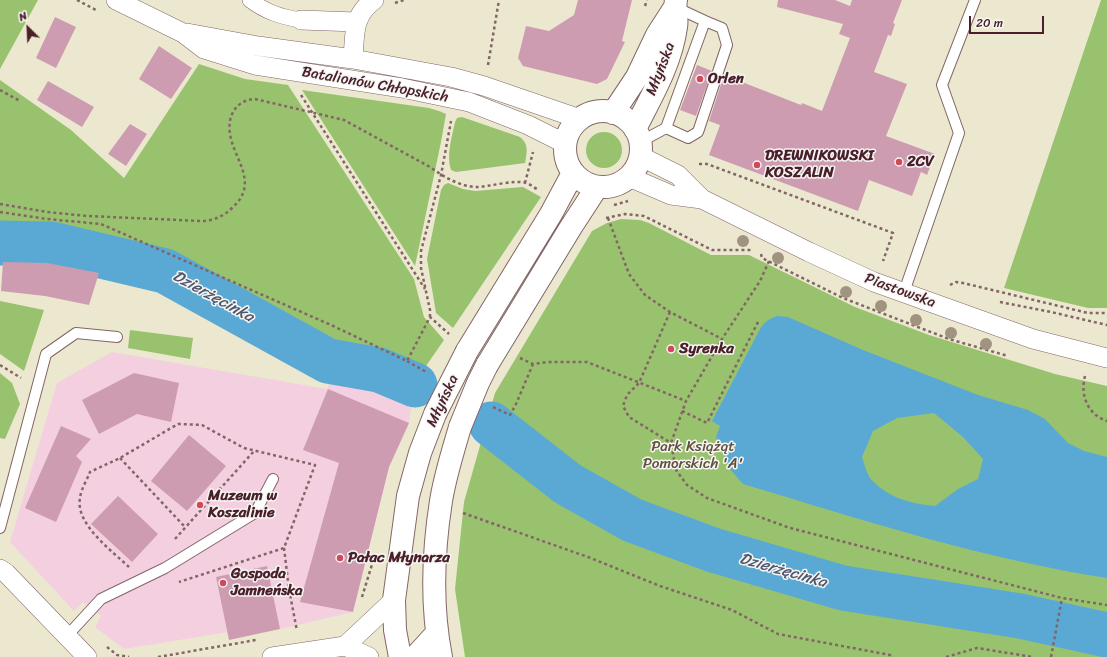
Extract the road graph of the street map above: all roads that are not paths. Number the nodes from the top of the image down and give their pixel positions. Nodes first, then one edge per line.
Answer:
1 (116, 0) edge
2 (250, 0) edge
3 (374, 0) edge
4 (975, 0) edge
5 (676, 3) edge
6 (301, 20) joint
7 (705, 21) junction
8 (356, 22) junction
9 (183, 33) junction
10 (353, 59) junction
11 (613, 113) junction
12 (580, 119) junction
13 (666, 128) junction
14 (638, 142) junction
15 (566, 144) junction
16 (573, 173) junction
17 (629, 177) junction
18 (598, 187) junction
19 (702, 199) junction
20 (907, 284) junction
21 (117, 337) dead end
22 (1107, 358) edge
23 (273, 479) dead end
24 (0, 528) edge
25 (0, 569) edge
26 (394, 600) junction
27 (436, 634) junction
28 (66, 637) junction
29 (345, 646) junction
30 (87, 657) edge
31 (272, 657) edge
32 (370, 657) edge
33 (400, 657) edge
34 (415, 657) edge
35 (441, 657) edge

1 - 9 street, Batalionów Chłopskich
2 - 6 street
3 - 8 street, Batalionów Chłopskich
4 - 20 lane
5 - 7 lane
5 - 11 street, Młyńska
5 - 14 street, Młyńska
6 - 8 street
7 - 13 lane
7 - 13 lane
8 - 10 street, Batalionów Chłopskich
9 - 10 street, Batalionów Chłopskich
9 - 15 street, Batalionów Chłopskich
10 - 12 street, Batalionów Chłopskich
11 - 12 street
11 - 14 street
12 - 15 street
13 - 14 lane
14 - 17 street
14 - 19 street, Piastowska
15 - 16 street
16 - 18 street
16 - 26 street, Młyńska, bridge
17 - 18 street
17 - 19 street, Piastowska
18 - 27 street, Młyńska, bridge
19 - 20 street, Piastowska
20 - 22 street, Piastowska
21 - 24 lane
23 - 28 lane
25 - 28 street
26 - 29 street
26 - 33 street, Młyńska
27 - 34 street
27 - 35 street, Młyńska
28 - 30 street
29 - 31 street
29 - 32 street

